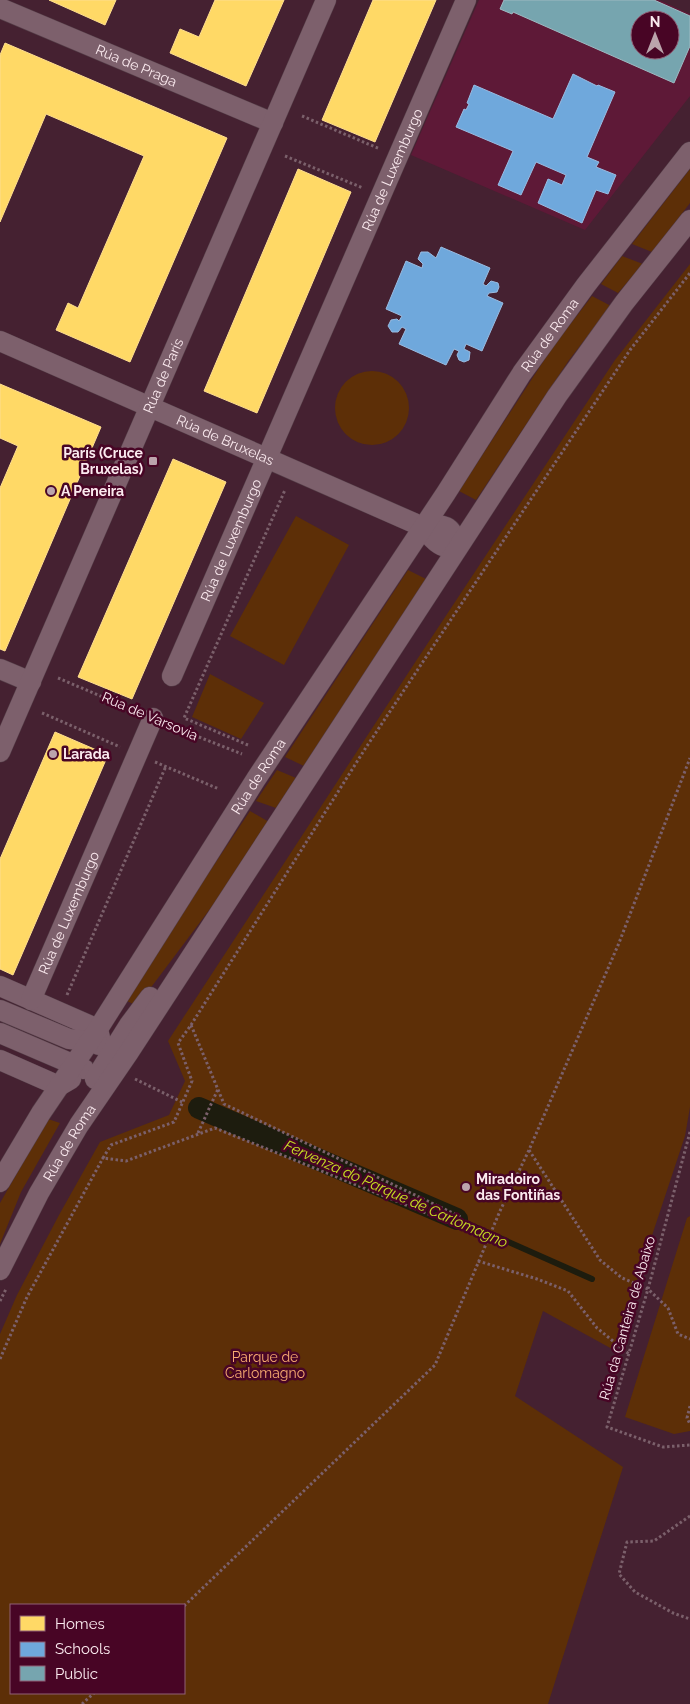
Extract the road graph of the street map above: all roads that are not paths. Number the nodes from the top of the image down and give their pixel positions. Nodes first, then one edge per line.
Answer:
1 (326, 0) edge
2 (466, 0) edge
3 (0, 8) edge
4 (273, 123) junction
5 (690, 152) edge
6 (690, 220) edge
7 (0, 341) edge
8 (150, 407) junction
9 (267, 458) junction
10 (423, 526) junction
11 (458, 546) junction
12 (0, 668) edge
13 (172, 676) dead end
14 (30, 682) junction
15 (153, 718) road end
16 (0, 752) edge
17 (213, 923) junction
18 (0, 986) edge
19 (31, 1000) junction
20 (0, 1010) edge
21 (0, 1033) edge
22 (92, 1052) junction
23 (0, 1060) edge
24 (59, 1086) junction
25 (0, 1182) edge
26 (28, 1214) junction
27 (0, 1270) edge

1 - 4 street, Rúa de París
2 - 9 street, Rúa de Luxemburgo
3 - 4 street, Rúa de Praga
4 - 8 street, Rúa de París
5 - 10 street, Rúa de Roma
6 - 11 street, Rúa de Roma
7 - 8 street, Rúa de Bruxelas
8 - 9 street, Rúa de Bruxelas
8 - 14 street, Rúa de París
9 - 10 street, Rúa de Bruxelas
9 - 13 street, Rúa de Luxemburgo
10 - 11 street
10 - 22 street, Rúa de Roma
11 - 17 street, Rúa de Roma
12 - 14 street
14 - 16 street, Rúa de París
15 - 19 street, Rúa de Luxemburgo
17 - 22 street, Rúa de Roma
17 - 26 street, Rúa de Roma
18 - 19 street
19 - 22 street
20 - 22 street
21 - 22 street
22 - 24 street, Rúa de Roma
22 - 26 street, Rúa de Roma
23 - 24 street
24 - 25 street, Rúa de Roma
26 - 27 street, Rúa de Roma

